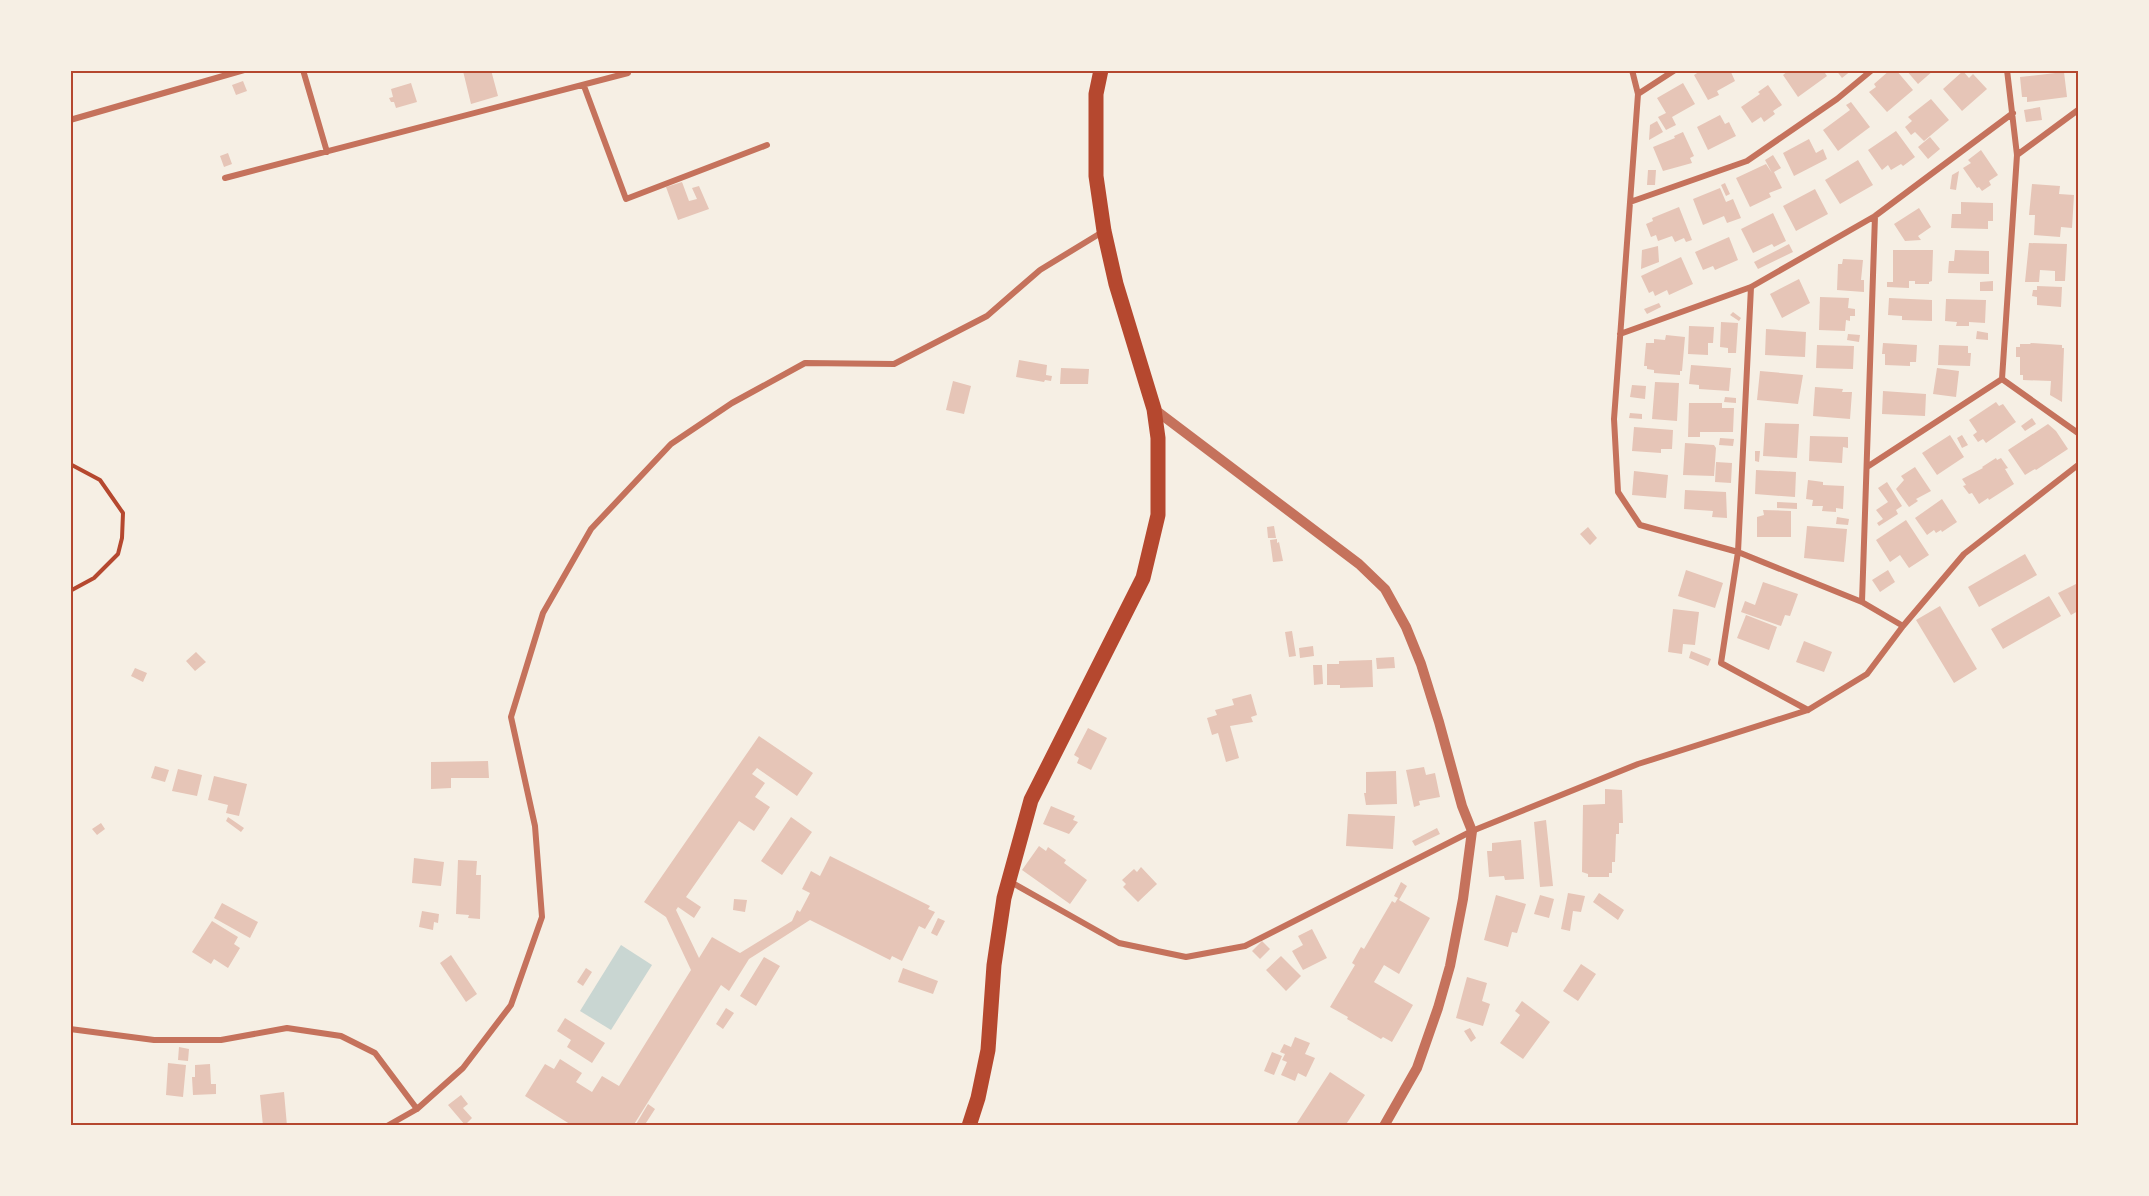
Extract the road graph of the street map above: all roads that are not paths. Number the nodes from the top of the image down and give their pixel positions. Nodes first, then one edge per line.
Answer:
1 (244, 70) edge
2 (303, 70) edge
3 (1101, 70) edge
4 (1632, 70) edge
5 (1675, 70) edge
6 (1872, 70) edge
7 (2007, 70) edge
8 (628, 73) dead end
9 (584, 86) junction
10 (1638, 94) junction
11 (2079, 110) edge
12 (2013, 113) junction
13 (70, 120) edge
14 (767, 145) dead end
15 (327, 152) junction
16 (2017, 155) junction
17 (225, 178) dead end
18 (1630, 202) junction
19 (1875, 216) junction
20 (1104, 231) junction
21 (1751, 287) junction
22 (1620, 334) junction
23 (2002, 378) junction
24 (1154, 409) junction
25 (2079, 433) edge
26 (2079, 465) edge
27 (1867, 467) junction
28 (1738, 552) junction
29 (1862, 602) junction
30 (1903, 626) junction
31 (1808, 710) junction
32 (1472, 831) junction
33 (1008, 880) junction
34 (70, 1029) edge
35 (417, 1109) junction
36 (387, 1125) edge
37 (969, 1125) edge
38 (1384, 1125) edge

1 - 13 street
2 - 15 street
3 - 20 main road
4 - 10 street
5 - 10 street
6 - 18 street
7 - 12 street
8 - 9 street
9 - 14 street
9 - 15 street
10 - 18 street
11 - 16 street
12 - 16 street
12 - 19 street
15 - 17 street
16 - 23 street
18 - 22 street
19 - 21 street
19 - 27 street
20 - 24 main road
20 - 35 street
21 - 22 street
21 - 28 street
22 - 28 street
23 - 25 street
23 - 27 street
24 - 32 street
24 - 33 main road
26 - 30 street
27 - 29 street
28 - 29 street
28 - 31 street
29 - 30 street
30 - 31 street
31 - 32 street
32 - 33 street
32 - 38 street
33 - 37 main road
34 - 35 street
35 - 36 street

